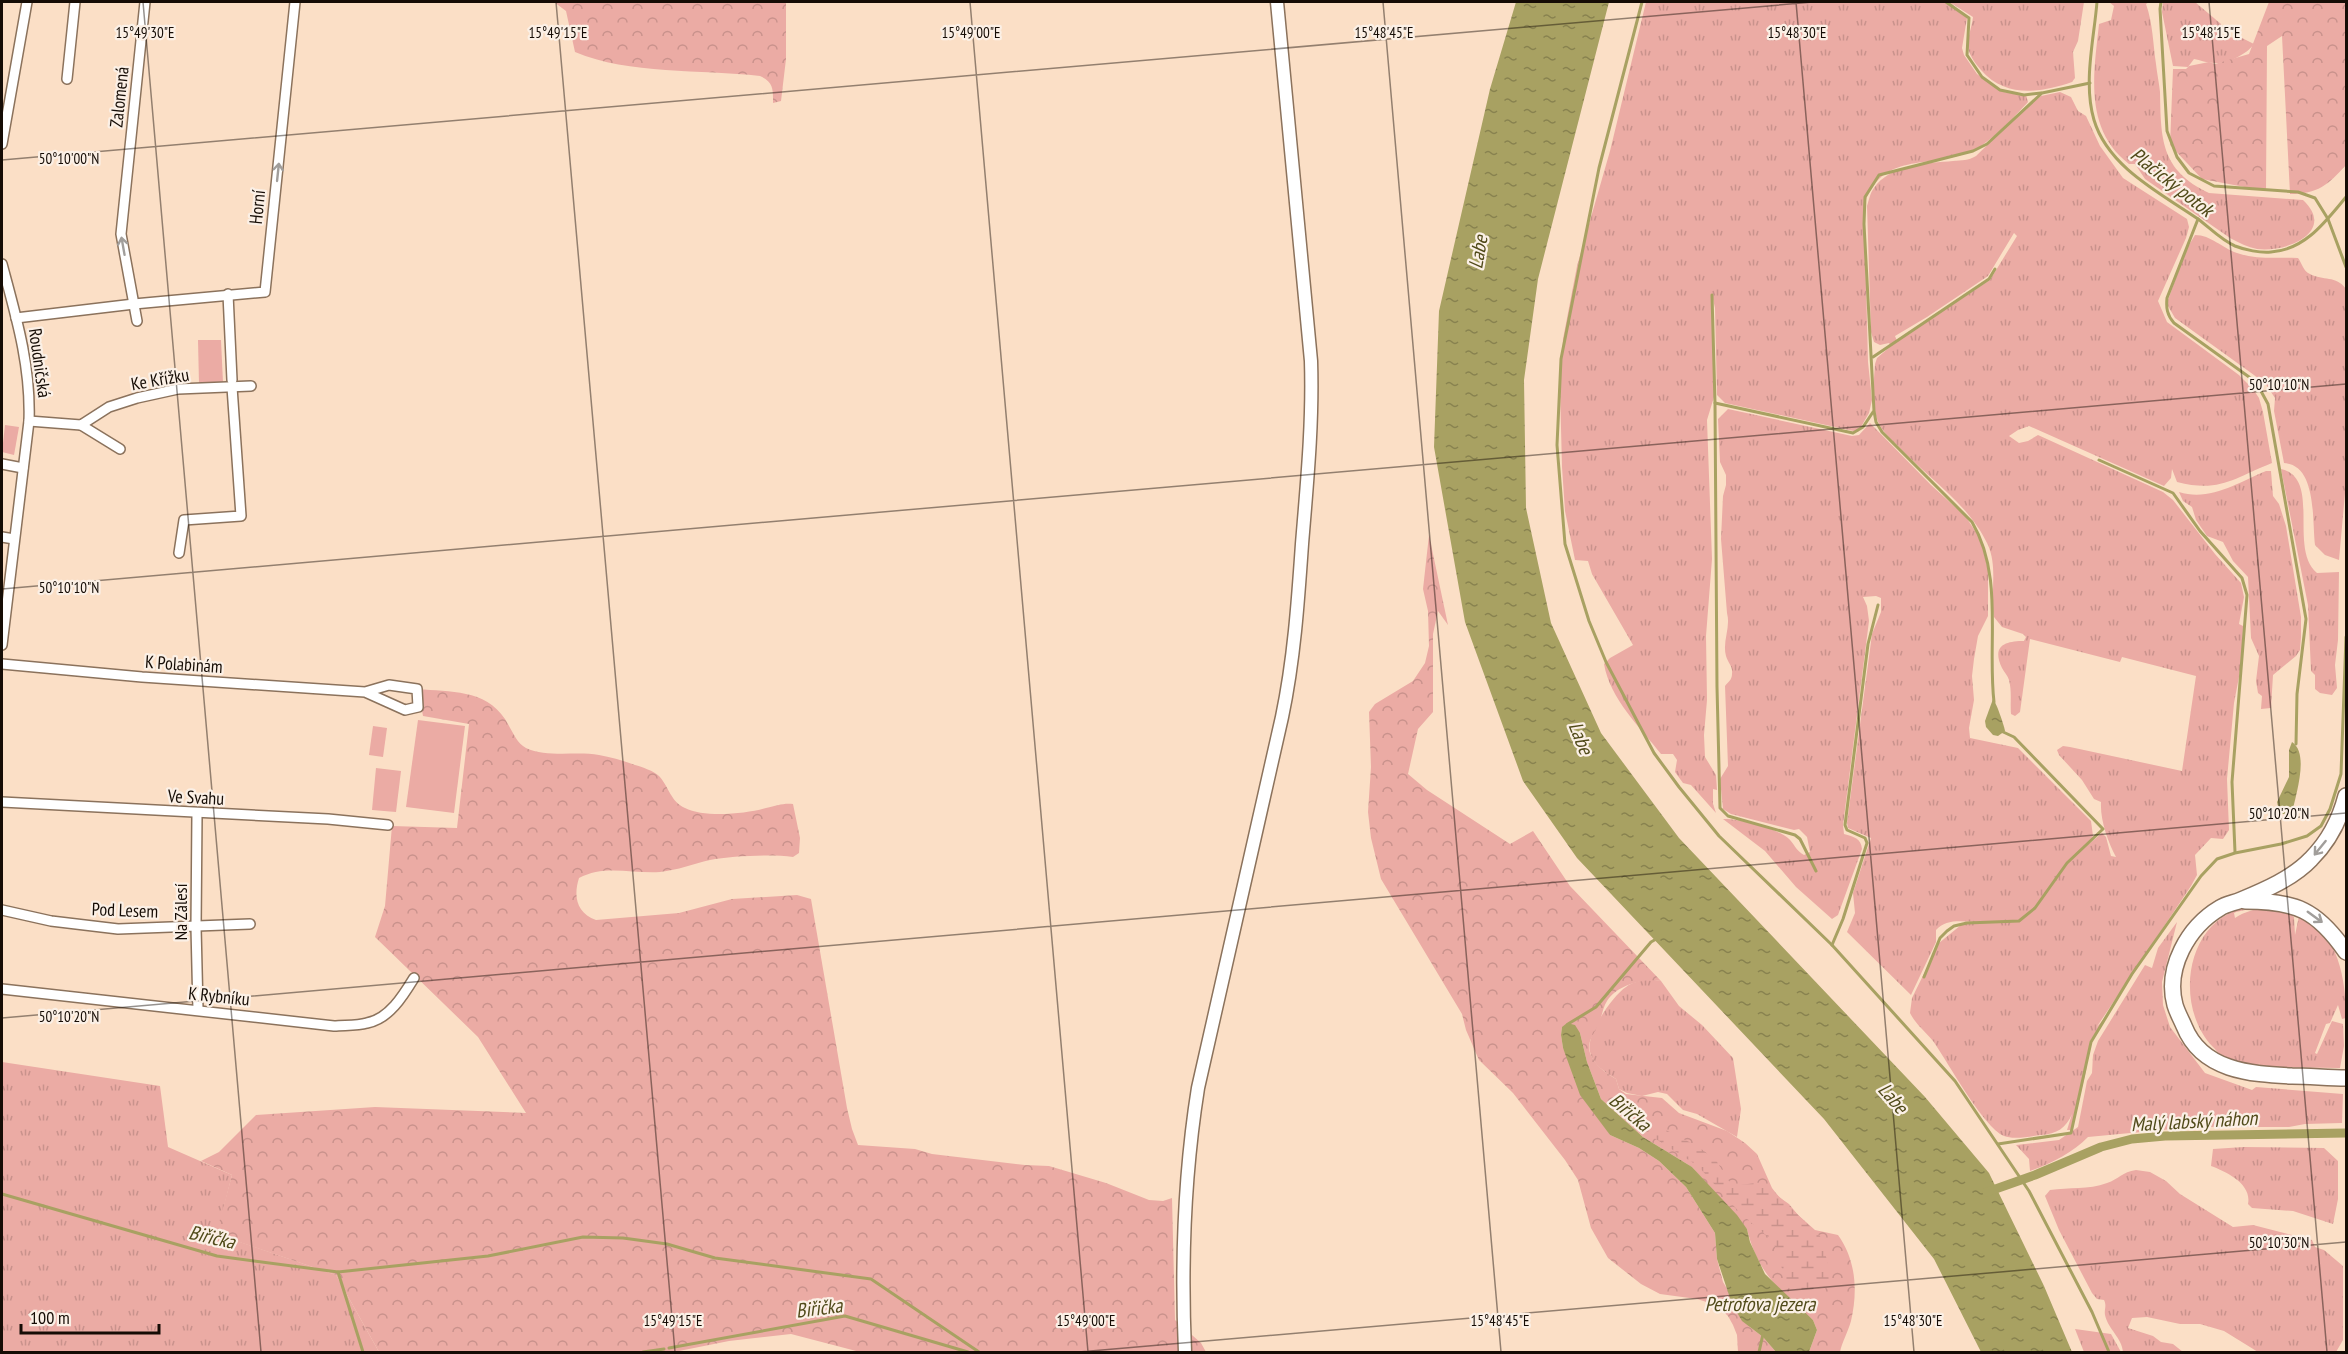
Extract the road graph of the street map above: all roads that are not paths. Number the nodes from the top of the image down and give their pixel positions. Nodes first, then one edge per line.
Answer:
1 (27, 2) edge
2 (75, 2) edge
3 (145, 2) edge
4 (296, 2) edge
5 (1277, 2) edge
6 (67, 79) dead end
7 (3, 126) edge
8 (2, 144) edge
9 (2, 265) edge
10 (228, 294) junction
11 (134, 304) junction
12 (16, 318) junction
13 (136, 321) dead end
14 (232, 383) junction
15 (251, 386) dead end
16 (29, 421) junction
17 (81, 425) junction
18 (120, 449) dead end
19 (2, 464) edge
20 (23, 468) junction
21 (2, 537) edge
22 (14, 539) junction
23 (179, 553) dead end
24 (2, 645) edge
25 (2, 664) edge
26 (365, 692) junction
27 (2346, 796) edge
28 (2, 802) edge
29 (197, 814) junction
30 (388, 825) dead end
31 (2239, 901) junction
32 (2, 910) edge
33 (249, 924) dead end
34 (196, 927) junction
35 (2346, 952) edge
36 (414, 978) dead end
37 (2, 988) edge
38 (198, 1010) junction
39 (2344, 1078) edge
40 (1185, 1353) edge

1 - 7 street
2 - 6 street
11 -> 3 street, Zalomená
10 -> 4 street, Horní
5 - 40 street
7 - 8 street
9 - 12 street, Roudničská
10 - 11 street
10 - 14 street
11 - 12 street
11 - 13 street, Zalomená
12 - 16 street, Roudničská
14 - 15 street, Ke Křížku
14 - 17 street, Ke Křížku
14 - 23 street
16 - 17 street
16 - 20 street, Roudničská
17 - 18 street
19 - 20 street
20 - 22 street, Roudničská
21 - 22 street
22 - 24 street, Roudničská
25 - 26 street, K Polabinám
26 - 26 street, K Polabinám
27 -> 31 main road
28 - 29 street, Ve Svahu
29 - 30 street, Ve Svahu
29 - 34 street, Na Zálesí
31 -> 35 main road
31 - 39 main road
32 - 34 street, Pod Lesem
33 - 34 street, Pod Lesem
34 - 38 street, Na Zálesí
36 - 38 street, K Rybníku
37 - 38 street, K Rybníku

